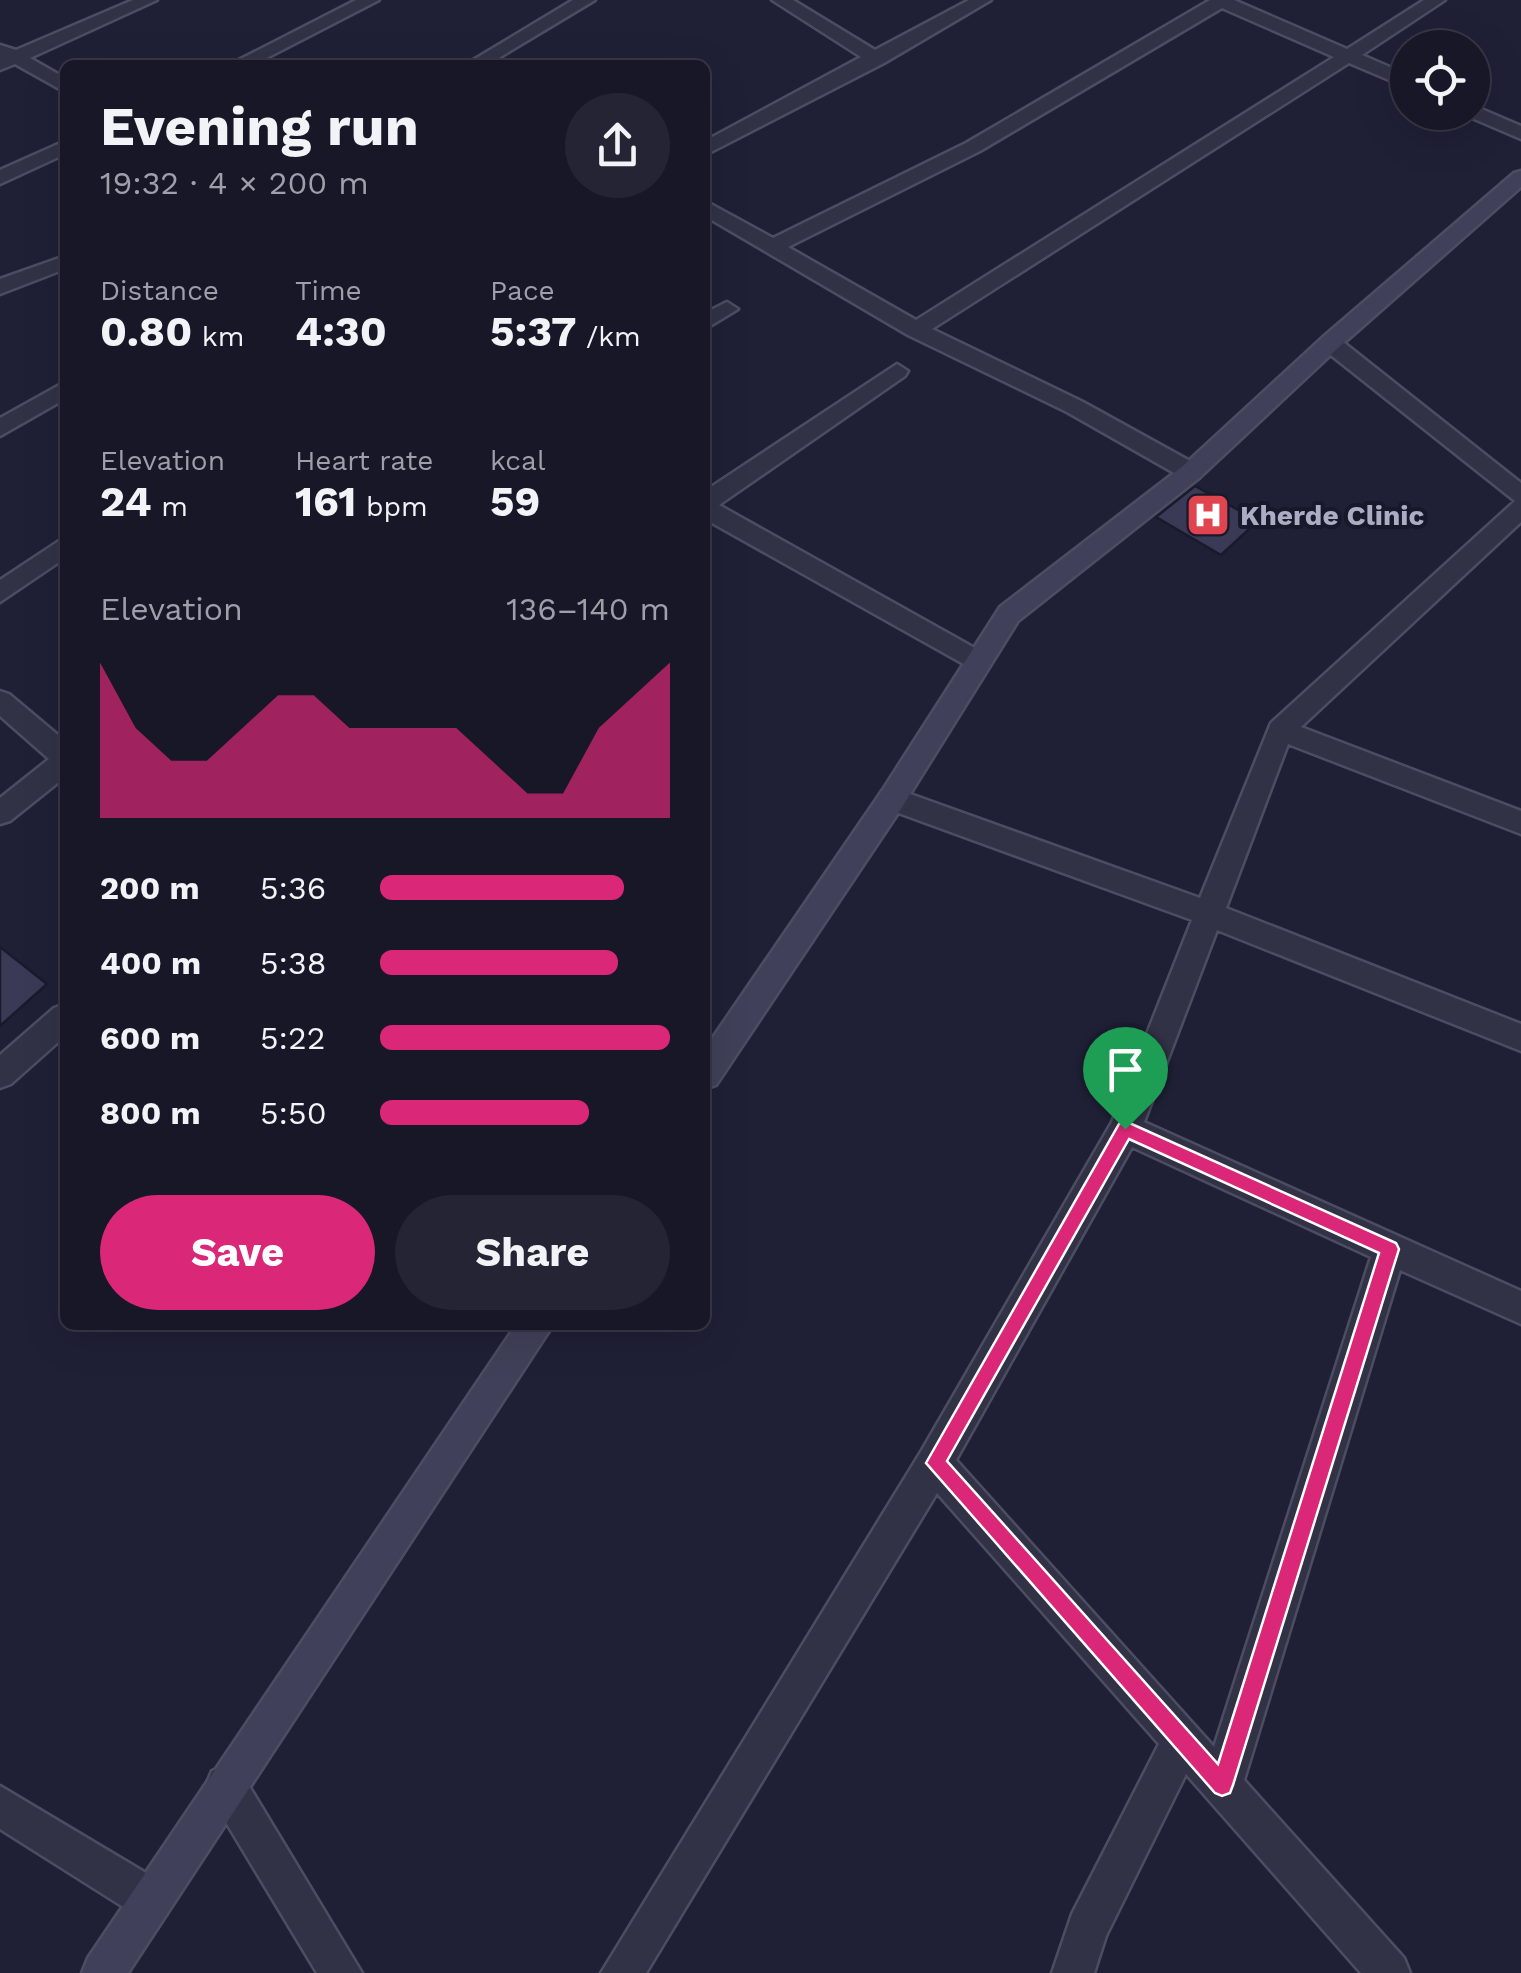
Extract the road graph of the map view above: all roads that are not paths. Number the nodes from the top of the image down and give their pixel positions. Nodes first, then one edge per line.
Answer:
1 (148, 0) edge
2 (370, 0) edge
3 (586, 0) edge
4 (781, 0) edge
5 (982, 0) edge
6 (1220, 0) edge
7 (1436, 0) edge
8 (1348, 56) junction
9 (5, 57) edge
10 (876, 59) junction
11 (248, 60) edge
12 (483, 60) edge
13 (1390, 74) edge
14 (60, 84) edge
15 (1490, 119) edge
16 (1521, 133) edge
17 (710, 146) edge
18 (60, 150) edge
19 (1521, 176) edge
20 (0, 178) edge
21 (710, 210) edge
22 (771, 247) junction
23 (60, 263) edge
24 (0, 287) edge
25 (728, 309) dead end
26 (710, 319) edge
27 (916, 330) junction
28 (1330, 342) junction
29 (897, 371) dead end
30 (60, 392) edge
31 (0, 428) edge
32 (1191, 472) junction
33 (1521, 495) edge
34 (710, 502) edge
35 (710, 508) edge
36 (1521, 508) edge
37 (60, 550) edge
38 (0, 593) edge
39 (978, 662) junction
40 (0, 701) edge
41 (1280, 730) junction
42 (60, 755) edge
43 (60, 763) edge
44 (892, 799) junction
45 (0, 813) edge
46 (1521, 822) edge
47 (1210, 914) junction
48 (60, 1020) edge
49 (1521, 1038) edge
50 (710, 1069) edge
51 (0, 1074) edge
52 (1125, 1129) junction
53 (1390, 1249) junction
54 (1521, 1308) edge
55 (533, 1330) edge
56 (936, 1463) junction
57 (1182, 1740) junction
58 (226, 1785) junction
59 (1222, 1785) junction
60 (0, 1806) edge
61 (151, 1900) junction
62 (103, 1973) edge
63 (341, 1973) edge
64 (622, 1973) edge
65 (1073, 1973) edge
66 (1389, 1973) edge

1 - 9 street
2 - 11 street
3 - 12 street
4 - 10 street
5 - 10 street
6 - 8 street
6 - 22 street
7 - 8 street
8 - 13 street
8 - 27 street
9 - 14 street
10 - 17 street
15 - 16 street
18 - 20 street
19 - 28 main road
21 - 22 street
22 - 27 street
23 - 24 street
25 - 26 street
27 - 32 street
28 - 32 main road
28 - 33 street
29 - 34 street
30 - 31 street
32 - 39 main road
35 - 39 street
36 - 41 street
37 - 38 street
39 - 44 main road
40 - 42 street
41 - 46 street
41 - 47 street
43 - 45 street
44 - 47 street
44 - 50 main road
47 - 49 street
47 - 52 street
48 - 51 street
52 - 53 street
52 - 56 street
53 - 54 street
53 - 59 street
55 - 58 main road
56 - 57 street
56 - 64 street
57 - 59 street
57 - 65 street
58 - 61 main road
58 - 63 street
59 - 66 street
60 - 61 street
61 - 62 main road

